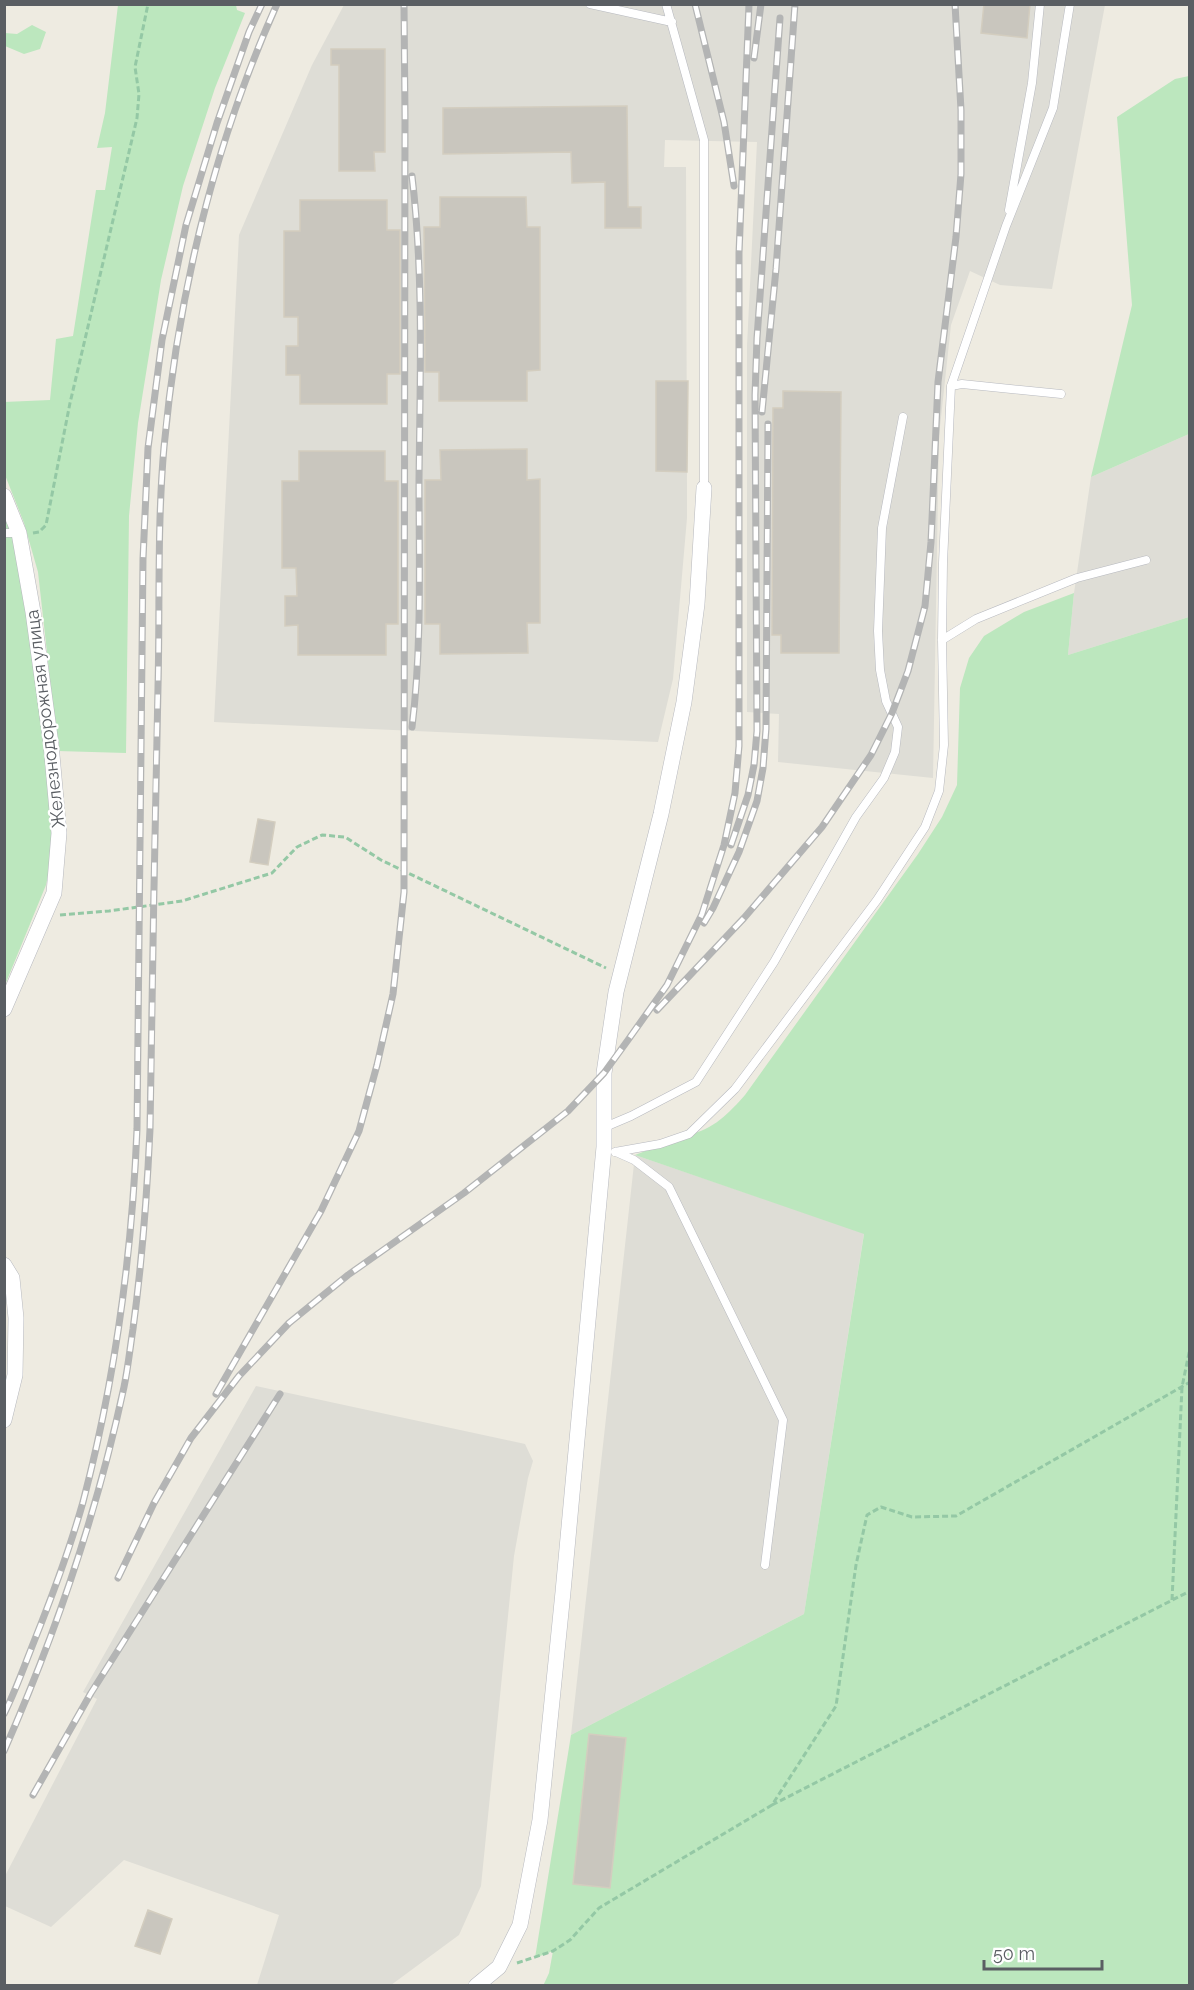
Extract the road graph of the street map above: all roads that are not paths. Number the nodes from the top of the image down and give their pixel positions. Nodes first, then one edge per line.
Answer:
1 (590, 4) edge
2 (666, 4) edge
3 (1040, 4) edge
4 (1070, 4) edge
5 (672, 22) junction
6 (1006, 226) junction
7 (951, 386) junction
8 (1061, 393) dead end
9 (903, 417) dead end
10 (704, 488) joint
11 (4, 496) edge
12 (12, 533) edge
13 (1146, 560) dead end
14 (942, 640) junction
15 (4, 1009) edge
16 (605, 1127) junction
17 (609, 1149) junction
18 (4, 1265) edge
19 (4, 1420) edge
20 (765, 1565) dead end
21 (477, 1985) edge

1 - 5 lane
2 - 5 lane
3 - 6 lane
4 - 6 lane
5 - 10 lane
6 - 7 lane
7 - 8 lane
7 - 14 lane
9 - 16 lane
10 - 16 street
11 - 12 street, Железнодорожная улица
12 - 15 street, Железнодорожная улица
13 - 14 lane
14 - 17 lane
16 - 17 street
17 - 20 lane
17 - 21 street
18 - 19 street

